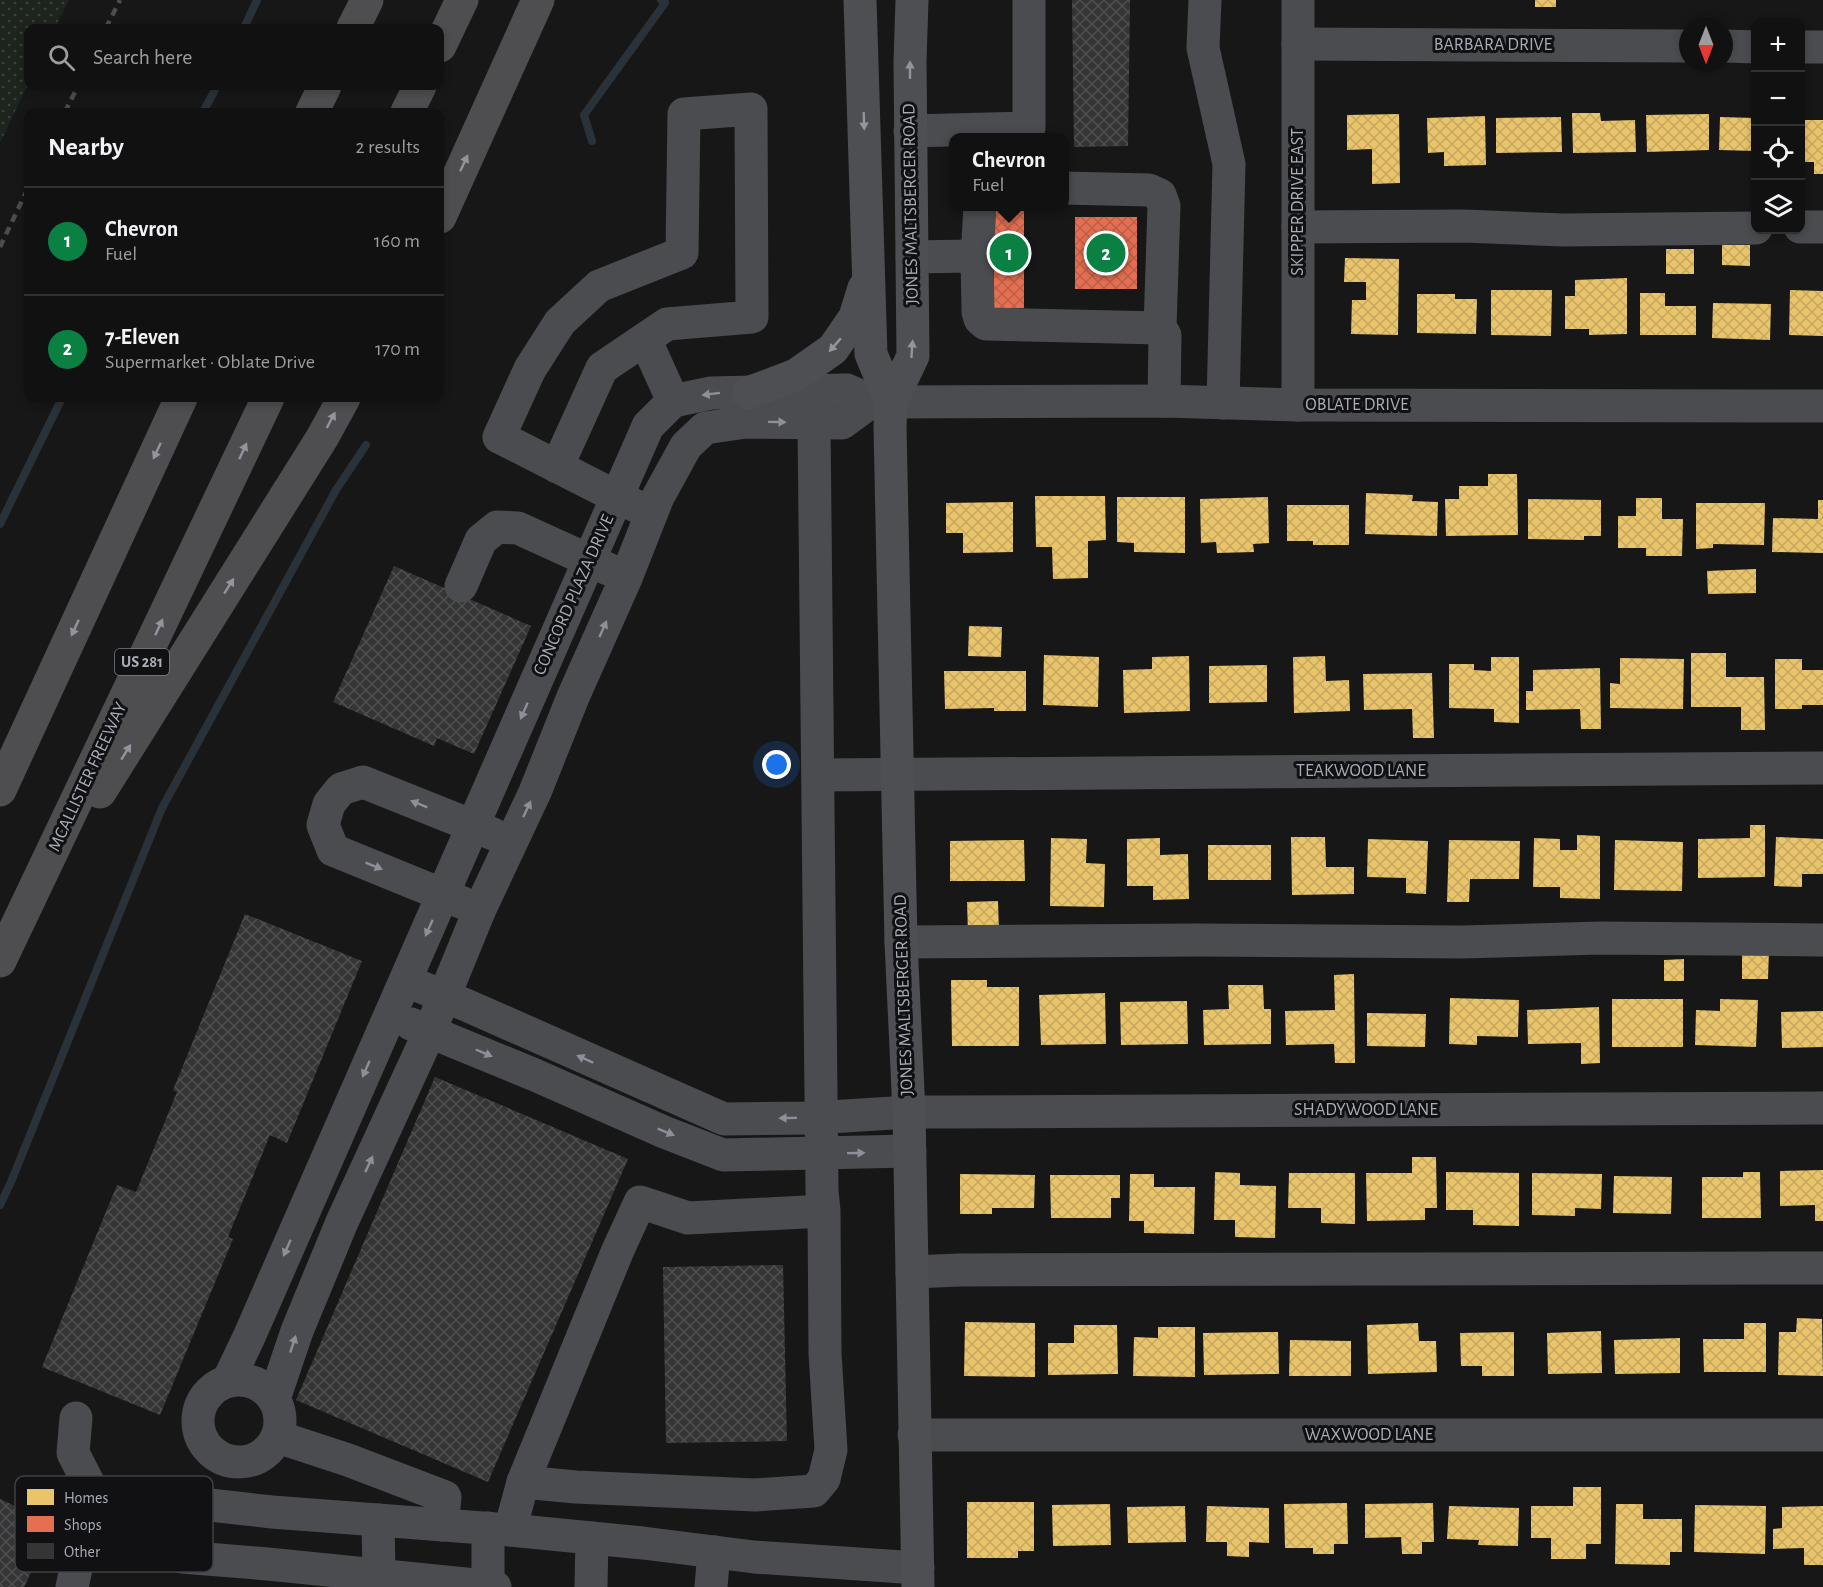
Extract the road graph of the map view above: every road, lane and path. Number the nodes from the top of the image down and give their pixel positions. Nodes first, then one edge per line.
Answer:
1 (357, 0) edge
2 (367, 0) edge
3 (462, 0) edge
4 (538, 0) edge
5 (860, 0) edge
6 (912, 0) edge
7 (1029, 0) edge
8 (1204, 0) edge
9 (1298, 0) edge
10 (348, 24) edge
11 (355, 24) edge
12 (444, 38) edge
13 (1298, 44) junction
14 (1679, 46) edge
15 (1733, 46) edge
16 (1751, 46) edge
17 (1805, 47) edge
18 (1823, 47) edge
19 (323, 90) edge
20 (418, 90) edge
21 (314, 108) edge
22 (409, 108) edge
23 (910, 131) junction
24 (1069, 188) edge
25 (444, 208) edge
26 (980, 211) edge
27 (1298, 227) junction
28 (1805, 227) edge
29 (1823, 227) edge
30 (1751, 228) edge
31 (912, 257) junction
32 (977, 258) junction
33 (868, 274) junction
34 (1160, 328) junction
35 (645, 339) junction
36 (748, 393) junction
37 (673, 401) junction
38 (1164, 401) junction
39 (179, 402) edge
40 (266, 402) edge
41 (342, 402) edge
42 (881, 402) junction
43 (1223, 403) junction
44 (1298, 405) junction
45 (1823, 406) edge
46 (814, 423) junction
47 (557, 467) junction
48 (617, 498) junction
49 (652, 513) junction
50 (589, 561) junction
51 (626, 578) junction
52 (461, 586) dead end
53 (1823, 768) edge
54 (898, 774) junction
55 (819, 775) junction
56 (0, 790) edge
57 (474, 826) junction
58 (512, 842) junction
59 (444, 894) junction
60 (479, 911) junction
61 (17, 926) junction
62 (1823, 940) edge
63 (901, 942) junction
64 (0, 961) edge
65 (406, 981) junction
66 (444, 997) junction
67 (389, 1016) junction
68 (430, 1031) junction
69 (628, 1078) junction
70 (1823, 1108) edge
71 (612, 1110) junction
72 (909, 1112) junction
73 (822, 1118) junction
74 (910, 1151) junction
75 (822, 1153) junction
76 (824, 1211) junction
77 (1823, 1268) edge
78 (912, 1272) junction
79 (228, 1381) junction
80 (274, 1399) junction
81 (76, 1418) dead end
82 (1823, 1435) edge
83 (914, 1436) junction
84 (278, 1437) junction
85 (85, 1476) edge
86 (523, 1482) junction
87 (213, 1505) edge
88 (272, 1512) junction
89 (378, 1520) junction
90 (442, 1525) junction
91 (499, 1529) junction
92 (592, 1538) junction
93 (714, 1552) junction
94 (213, 1560) edge
95 (268, 1564) junction
96 (75, 1572) edge
97 (379, 1575) junction
98 (834, 1575) edge
99 (918, 1577) edge
100 (488, 1586) edge
101 (72, 1587) edge
102 (495, 1587) edge
103 (591, 1587) edge
104 (711, 1587) edge

1 - 10 highway
2 - 11 highway
3 - 12 highway
25 -> 4 highway
5 -> 33 main road, JONES MALTSBERGER ROAD
23 -> 6 main road, JONES MALTSBERGER ROAD
7 - 23 street
8 - 43 street
9 - 13 street, SKIPPER DRIVE EAST
13 - 14 street, BARBARA DRIVE
13 - 27 street, SKIPPER DRIVE EAST
15 - 16 street
17 - 18 street
19 - 21 highway
20 - 22 highway
23 - 31 main road, JONES MALTSBERGER ROAD
24 - 34 street
26 - 32 street
27 - 30 street
27 - 44 street, SKIPPER DRIVE EAST
28 - 29 street
31 - 32 street
42 -> 31 main road, JONES MALTSBERGER ROAD
32 - 34 street
33 -> 36 main road
33 - 42 main road, JONES MALTSBERGER ROAD
34 - 38 street
35 - 37 street
35 - 47 street
35 - 47 street
36 -> 37 street
36 - 42 street
37 - 48 street, CONCORD PLAZA DRIVE
38 - 42 street, OBLATE DRIVE
38 - 43 street, OBLATE DRIVE
39 -> 56 highway
61 -> 40 highway, MCALLISTER FREEWAY / US 281
61 -> 41 highway
42 - 46 street
42 - 54 main road, JONES MALTSBERGER ROAD
43 - 44 street, OBLATE DRIVE
44 - 45 street, OBLATE DRIVE
49 -> 46 street
46 - 55 street
47 - 48 street
48 - 49 street
48 - 50 street, CONCORD PLAZA DRIVE
49 - 51 street
50 - 51 street
50 - 52 street
50 -> 57 street, CONCORD PLAZA DRIVE
58 -> 51 street
53 - 54 street, TEAKWOOD LANE
54 - 55 street, TEAKWOOD LANE
54 - 63 main road, JONES MALTSBERGER ROAD
55 - 73 street
57 - 58 street
57 - 59 street, CONCORD PLAZA DRIVE
57 -> 59 street
58 - 60 street
59 - 60 street
59 -> 65 street, CONCORD PLAZA DRIVE
60 - 66 street
61 - 64 highway, MCALLISTER FREEWAY / US 281
62 - 63 street
63 - 72 main road, JONES MALTSBERGER ROAD
65 - 66 street, SHADYWOOD LANE
65 - 67 street, CONCORD PLAZA DRIVE
66 - 68 street
69 -> 66 street, SHADYWOOD LANE
67 - 68 street
67 -> 79 street, CONCORD PLAZA DRIVE
68 -> 71 street
80 -> 68 street
69 - 71 street
73 -> 69 street, SHADYWOOD LANE
70 - 72 street, SHADYWOOD LANE
71 -> 75 street
72 - 73 street, SHADYWOOD LANE
72 - 74 main road, JONES MALTSBERGER ROAD
73 - 75 street
75 -> 74 street
74 - 78 main road, JONES MALTSBERGER ROAD
75 - 76 street
76 - 86 street
76 - 86 street
77 - 78 street
78 - 83 main road, JONES MALTSBERGER ROAD
79 - 80 street
79 - 84 street
80 - 84 street
81 - 85 street
82 - 83 street, WAXWOOD LANE
83 - 99 main road, JONES MALTSBERGER ROAD
84 - 90 street
86 - 91 street
87 - 88 street
88 - 89 street
88 - 95 street
89 - 90 street
89 - 97 street
90 - 91 street
91 - 92 street
91 - 100 street
92 - 93 street
92 - 103 street
93 - 98 street
93 - 104 street
94 - 95 street
95 - 97 street
96 - 101 street
97 - 100 street
98 - 99 street
100 - 102 street

